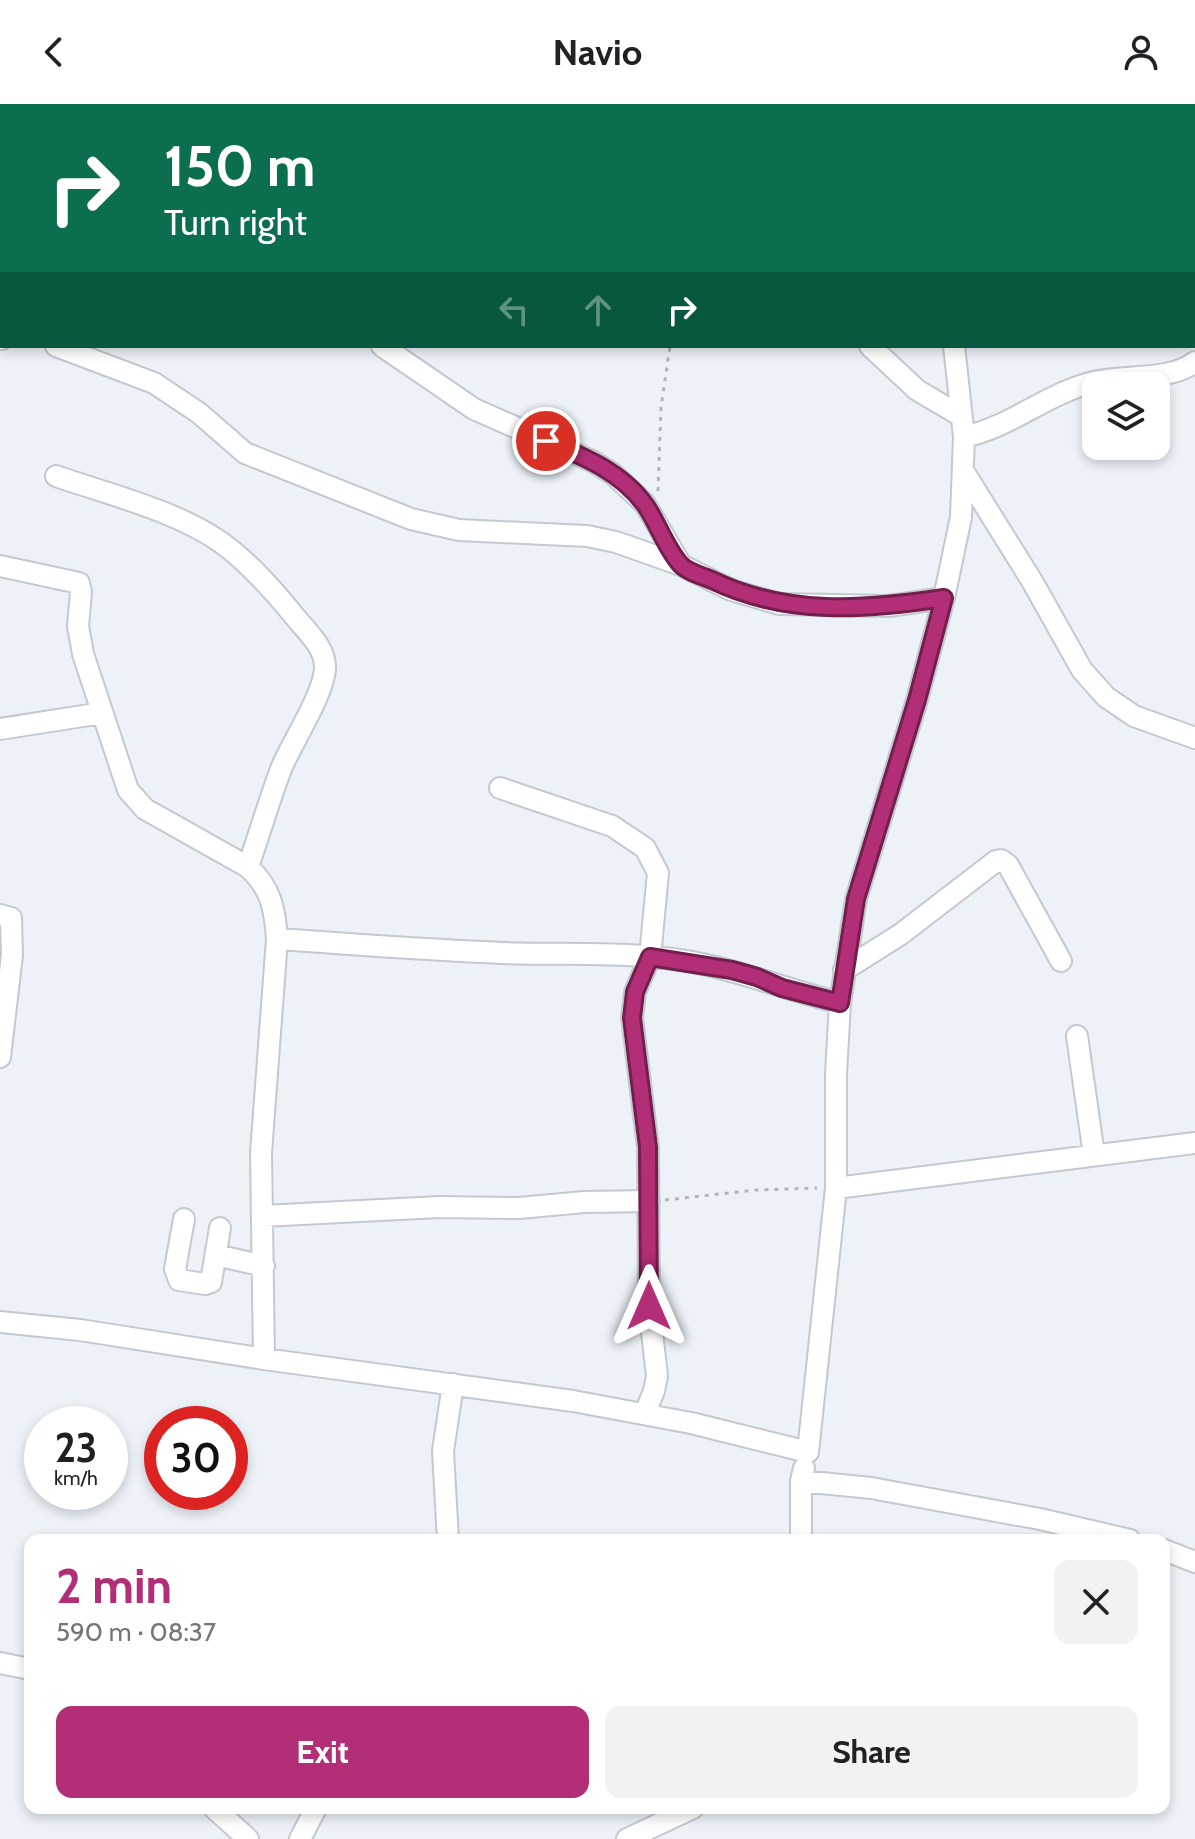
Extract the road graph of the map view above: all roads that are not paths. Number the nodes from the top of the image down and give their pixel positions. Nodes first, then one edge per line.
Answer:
1 (61, 348) edge
2 (385, 348) edge
3 (872, 348) edge
4 (954, 348) edge
5 (1195, 362) edge
6 (961, 416) junction
7 (964, 437) junction
8 (964, 472) junction
9 (56, 476) dead end
10 (681, 565) junction
11 (0, 566) edge
12 (944, 598) junction
13 (102, 713) junction
14 (0, 729) edge
15 (1195, 738) edge
16 (500, 788) dead end
17 (248, 867) junction
18 (0, 915) edge
19 (277, 939) junction
20 (650, 957) junction
21 (1061, 961) dead end
22 (844, 970) junction
23 (840, 1003) junction
24 (1077, 1036) dead end
25 (0, 1057) edge
26 (1195, 1143) edge
27 (1094, 1155) junction
28 (836, 1188) junction
29 (649, 1201) junction
30 (263, 1216) junction
31 (184, 1219) dead end
32 (220, 1228) dead end
33 (216, 1255) junction
34 (264, 1266) junction
35 (0, 1322) edge
36 (264, 1359) junction
37 (453, 1384) junction
38 (645, 1413) junction
39 (808, 1452) junction
40 (801, 1481) junction
41 (448, 1534) edge
42 (801, 1534) edge
43 (1104, 1534) edge
44 (1170, 1552) edge
45 (1195, 1562) edge
46 (0, 1663) edge
47 (24, 1668) edge
48 (221, 1814) edge
49 (313, 1814) edge
50 (680, 1814) edge
51 (248, 1839) edge
52 (300, 1839) edge
53 (627, 1839) edge

1 - 10 street
2 - 10 street
3 - 6 street
4 - 6 street
5 - 7 street
6 - 7 street
7 - 8 street
8 - 12 street
8 - 15 street
9 - 17 street
10 - 12 street
11 - 13 street
12 - 22 street
13 - 14 street
13 - 17 street
16 - 20 street
17 - 19 street
18 - 25 street
19 - 20 street
19 - 30 street
20 - 23 street
20 - 29 street
21 - 22 street
22 - 23 street
23 - 28 street
24 - 27 street
26 - 27 street
27 - 28 street
28 - 39 street
29 - 30 street
29 - 38 street
30 - 34 street
31 - 33 street
32 - 33 street
33 - 34 street
34 - 36 street
35 - 36 street
36 - 37 street
37 - 38 street
37 - 41 street
38 - 39 street
39 - 40 street
40 - 42 street
40 - 43 street
44 - 45 street
46 - 47 street
48 - 51 street
49 - 52 street
50 - 53 street

